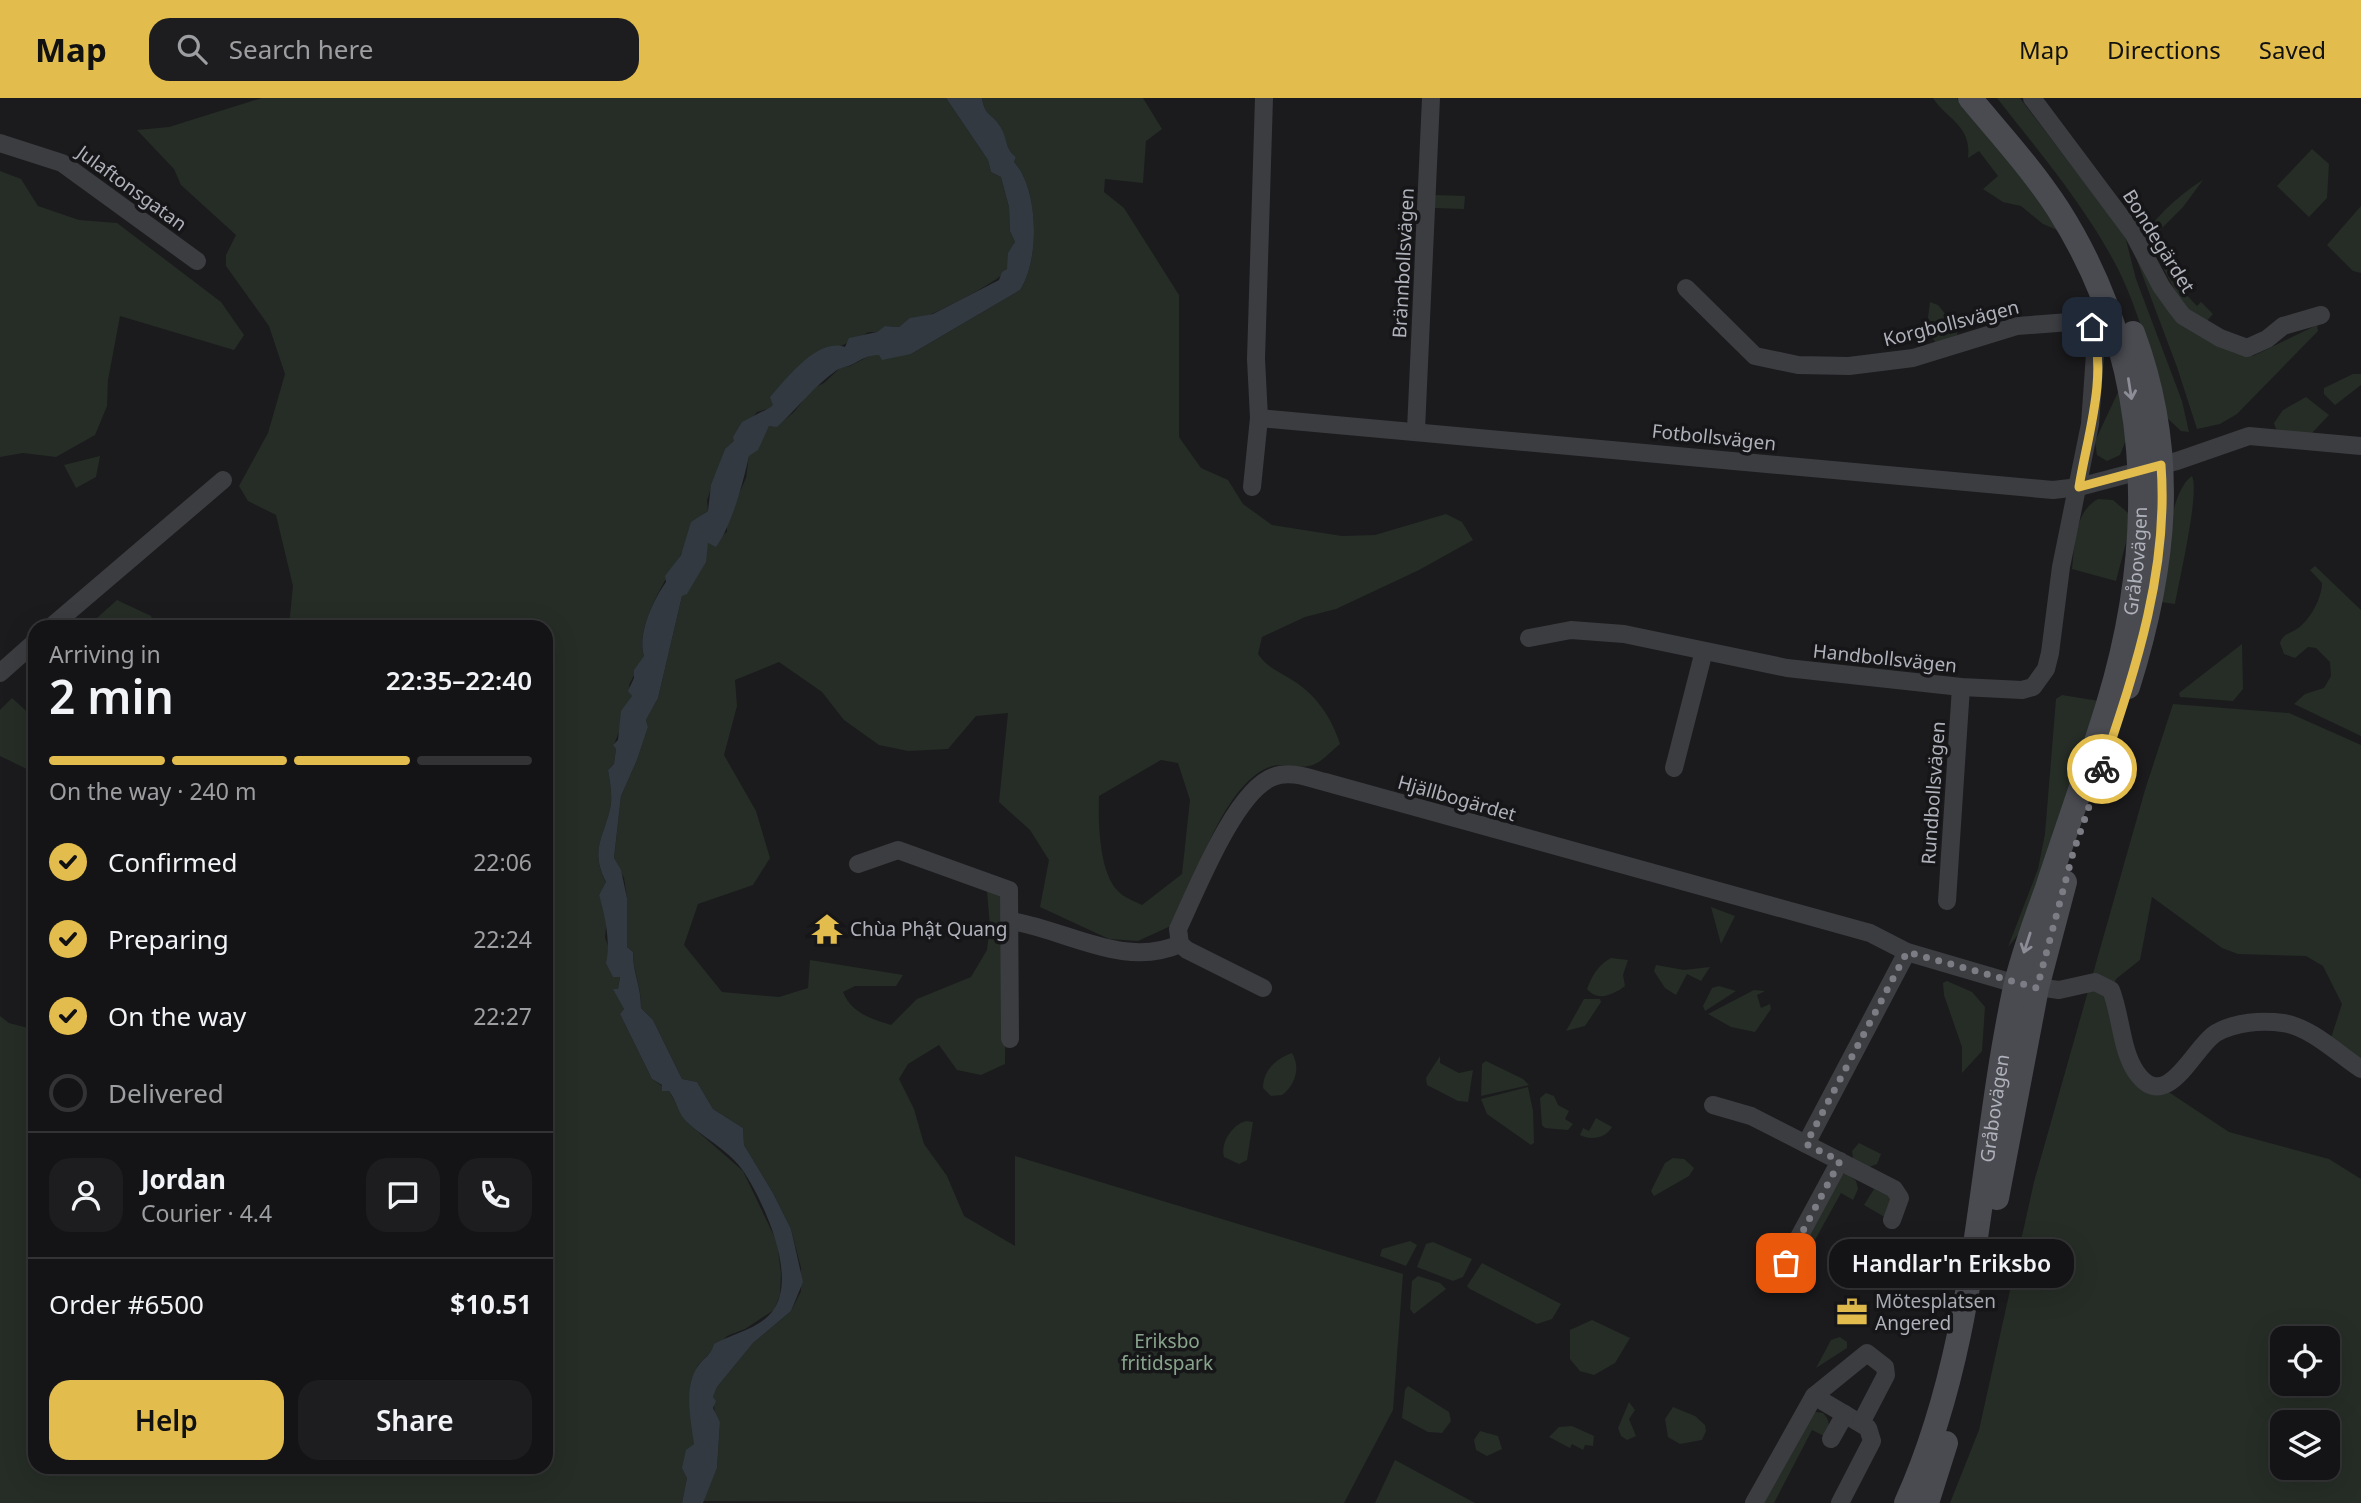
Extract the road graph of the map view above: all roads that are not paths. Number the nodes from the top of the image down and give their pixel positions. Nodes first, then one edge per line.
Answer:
1 (1264, 98) edge
2 (1431, 98) edge
3 (1970, 98) edge
4 (1988, 98) edge
5 (2032, 98) edge
6 (0, 143) edge
7 (197, 261) dead end
8 (1686, 288) dead end
9 (2321, 315) dead end
10 (1259, 418) junction
11 (1416, 430) junction
12 (2361, 446) edge
13 (2150, 468) junction
14 (223, 480) dead end
15 (1252, 487) dead end
16 (2079, 487) junction
17 (59, 620) edge
18 (1529, 638) dead end
19 (28, 648) edge
20 (1704, 651) junction
21 (0, 673) edge
22 (1961, 687) junction
23 (1674, 768) dead end
24 (858, 864) dead end
25 (1947, 901) dead end
26 (1011, 921) junction
27 (1180, 944) junction
28 (1907, 952) junction
29 (2027, 986) junction
30 (1263, 988) dead end
31 (1010, 1039) dead end
32 (2361, 1069) edge
33 (1713, 1104) dead end
34 (1806, 1144) junction
35 (1840, 1161) junction
36 (1892, 1220) dead end
37 (1786, 1263) dead end
38 (1814, 1396) junction
39 (1845, 1413) junction
40 (1861, 1423) junction
41 (1832, 1439) dead end
42 (1755, 1503) edge
43 (1840, 1503) edge
44 (1906, 1503) edge
45 (1927, 1503) edge

1 - 10 street
2 - 11 street, Brännbollsvägen
3 -> 13 main road, Gråbovägen
4 - 13 main road, Gråbovägen
5 - 9 street, Bondegärdet
6 - 7 street, Julaftonsgatan
8 - 16 street, Korgbollsvägen
10 - 11 street, Fotbollsvägen
10 - 15 street
11 - 16 street, Fotbollsvägen
12 - 13 street, Fotbollsvägen
13 - 16 street, Fotbollsvägen
13 - 29 main road, Gråbovägen
14 - 17 street
16 - 22 street, Handbollsvägen
18 - 20 street, Handbollsvägen
19 - 21 street
20 - 22 street, Handbollsvägen
20 - 23 street
22 - 25 street, Rundbollsvägen
24 - 26 street
26 - 27 street
26 - 31 street
27 - 28 street, Hjällbogärdet
27 - 30 street
28 - 29 street, Hjällbogärdet
28 - 34 street
29 - 32 street, Hjällbogärdet
29 - 44 main road, Gråbovägen
29 - 45 main road, Gråbovägen
33 - 34 street
34 - 35 street
35 - 36 street
35 - 37 street
38 - 39 street
38 - 40 street
38 - 42 street
39 - 40 street
39 - 41 street
40 - 43 street

